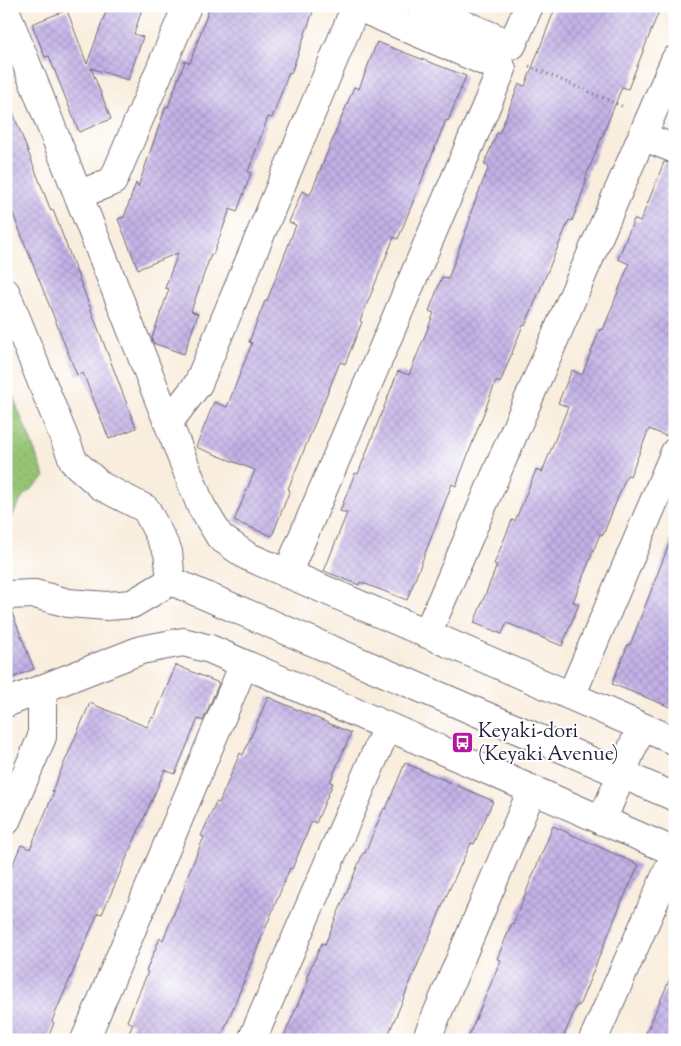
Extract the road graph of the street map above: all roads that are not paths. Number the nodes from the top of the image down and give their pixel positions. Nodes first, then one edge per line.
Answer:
1 (187, 6) edge
2 (421, 6) edge
3 (529, 6) edge
4 (6, 12) edge
5 (675, 60) edge
6 (642, 136) junction
7 (675, 149) edge
8 (78, 195) junction
9 (6, 293) edge
10 (168, 423) junction
11 (675, 452) edge
12 (287, 574) junction
13 (171, 581) junction
14 (6, 595) edge
15 (427, 634) junction
16 (244, 664) junction
17 (42, 689) junction
18 (571, 696) junction
19 (6, 703) edge
20 (388, 727) junction
21 (641, 727) junction
22 (675, 741) edge
23 (622, 774) junction
24 (532, 790) junction
25 (675, 797) edge
26 (602, 820) junction
27 (6, 821) edge
28 (675, 853) edge
29 (85, 1040) edge
30 (252, 1040) edge
31 (426, 1040) edge
32 (593, 1040) edge

1 - 8 street
2 - 3 street
4 - 8 street
5 - 6 street
6 - 7 street
6 - 15 street
8 - 10 street
9 - 13 street
10 - 12 street
10 - 12 street
11 - 18 street
12 - 15 street
13 - 14 street
13 - 23 street
15 - 18 street
16 - 17 street
16 - 20 street
16 - 29 street
17 - 19 street
17 - 27 street
18 - 21 street
20 - 24 street
20 - 30 street
21 - 22 street
21 - 23 street
23 - 25 street
23 - 26 street
24 - 26 street
24 - 31 street
26 - 28 street
28 - 32 street

